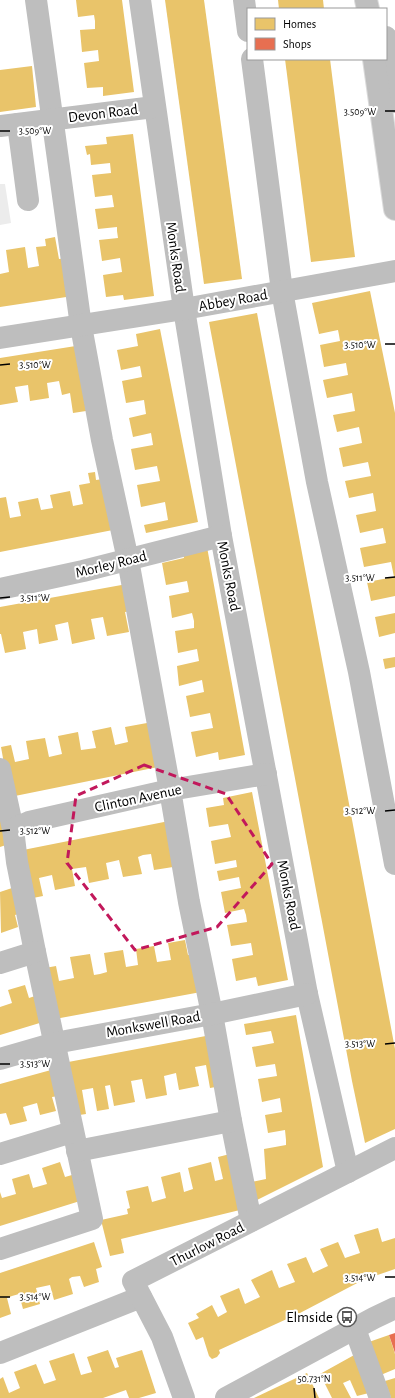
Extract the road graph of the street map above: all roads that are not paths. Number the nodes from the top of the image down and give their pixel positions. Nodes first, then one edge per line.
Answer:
1 (36, 0) edge
2 (140, 0) edge
3 (244, 0) edge
4 (247, 23) edge
5 (387, 44) edge
6 (252, 60) edge
7 (374, 60) edge
8 (395, 102) edge
9 (154, 107) junction
10 (52, 119) junction
11 (9, 125) edge
12 (28, 200) dead end
13 (395, 209) edge
14 (395, 271) edge
15 (282, 291) junction
16 (184, 309) junction
17 (81, 326) junction
18 (0, 338) edge
19 (221, 536) junction
20 (128, 560) junction
21 (0, 589) edge
22 (0, 772) edge
23 (266, 774) junction
24 (170, 790) junction
25 (13, 829) junction
26 (9, 864) edge
27 (395, 864) edge
28 (36, 952) junction
29 (0, 963) edge
30 (307, 994) junction
31 (212, 1014) junction
32 (54, 1043) junction
33 (0, 1059) edge
34 (231, 1121) junction
35 (75, 1142) junction
36 (395, 1148) edge
37 (0, 1154) edge
38 (348, 1172) junction
39 (251, 1221) junction
40 (0, 1249) edge
41 (141, 1297) junction
42 (395, 1308) edge
43 (355, 1329) junction
44 (0, 1353) edge
45 (184, 1398) edge
46 (226, 1398) edge
47 (380, 1398) edge

1 - 10 street
2 - 9 street, Monks Road
3 - 4 street
5 - 8 street
6 - 15 street
7 - 13 street
9 - 10 street, Devon Road
9 - 16 street, Monks Road
10 - 11 street, Devon Road
10 - 17 street
11 - 12 street
14 - 15 street, Abbey Road
15 - 16 street, Abbey Road
15 - 27 street
16 - 17 street, Abbey Road
16 - 19 street, Monks Road
17 - 18 street, Abbey Road
17 - 20 street
19 - 20 street, Morley Road
19 - 23 street, Monks Road
20 - 21 street, Morley Road
20 - 24 street
22 - 25 street
23 - 24 street, Clinton Avenue
23 - 30 street, Monks Road
24 - 25 street, Clinton Avenue
24 - 31 street
25 - 26 street
26 - 28 street
28 - 29 street
28 - 32 street
30 - 31 street, Monkswell Road
30 - 38 street, Monks Road
31 - 32 street, Monkswell Road
31 - 34 street
32 - 33 street, Monkswell Road
32 - 35 street
34 - 35 street
34 - 39 street
35 - 37 street
35 - 40 street
36 - 38 street, Thurlow Road
38 - 39 street, Thurlow Road
39 - 41 street, Thurlow Road
41 - 44 street
41 - 45 street, Thurlow Road
42 - 43 street
43 - 46 street
43 - 47 street

